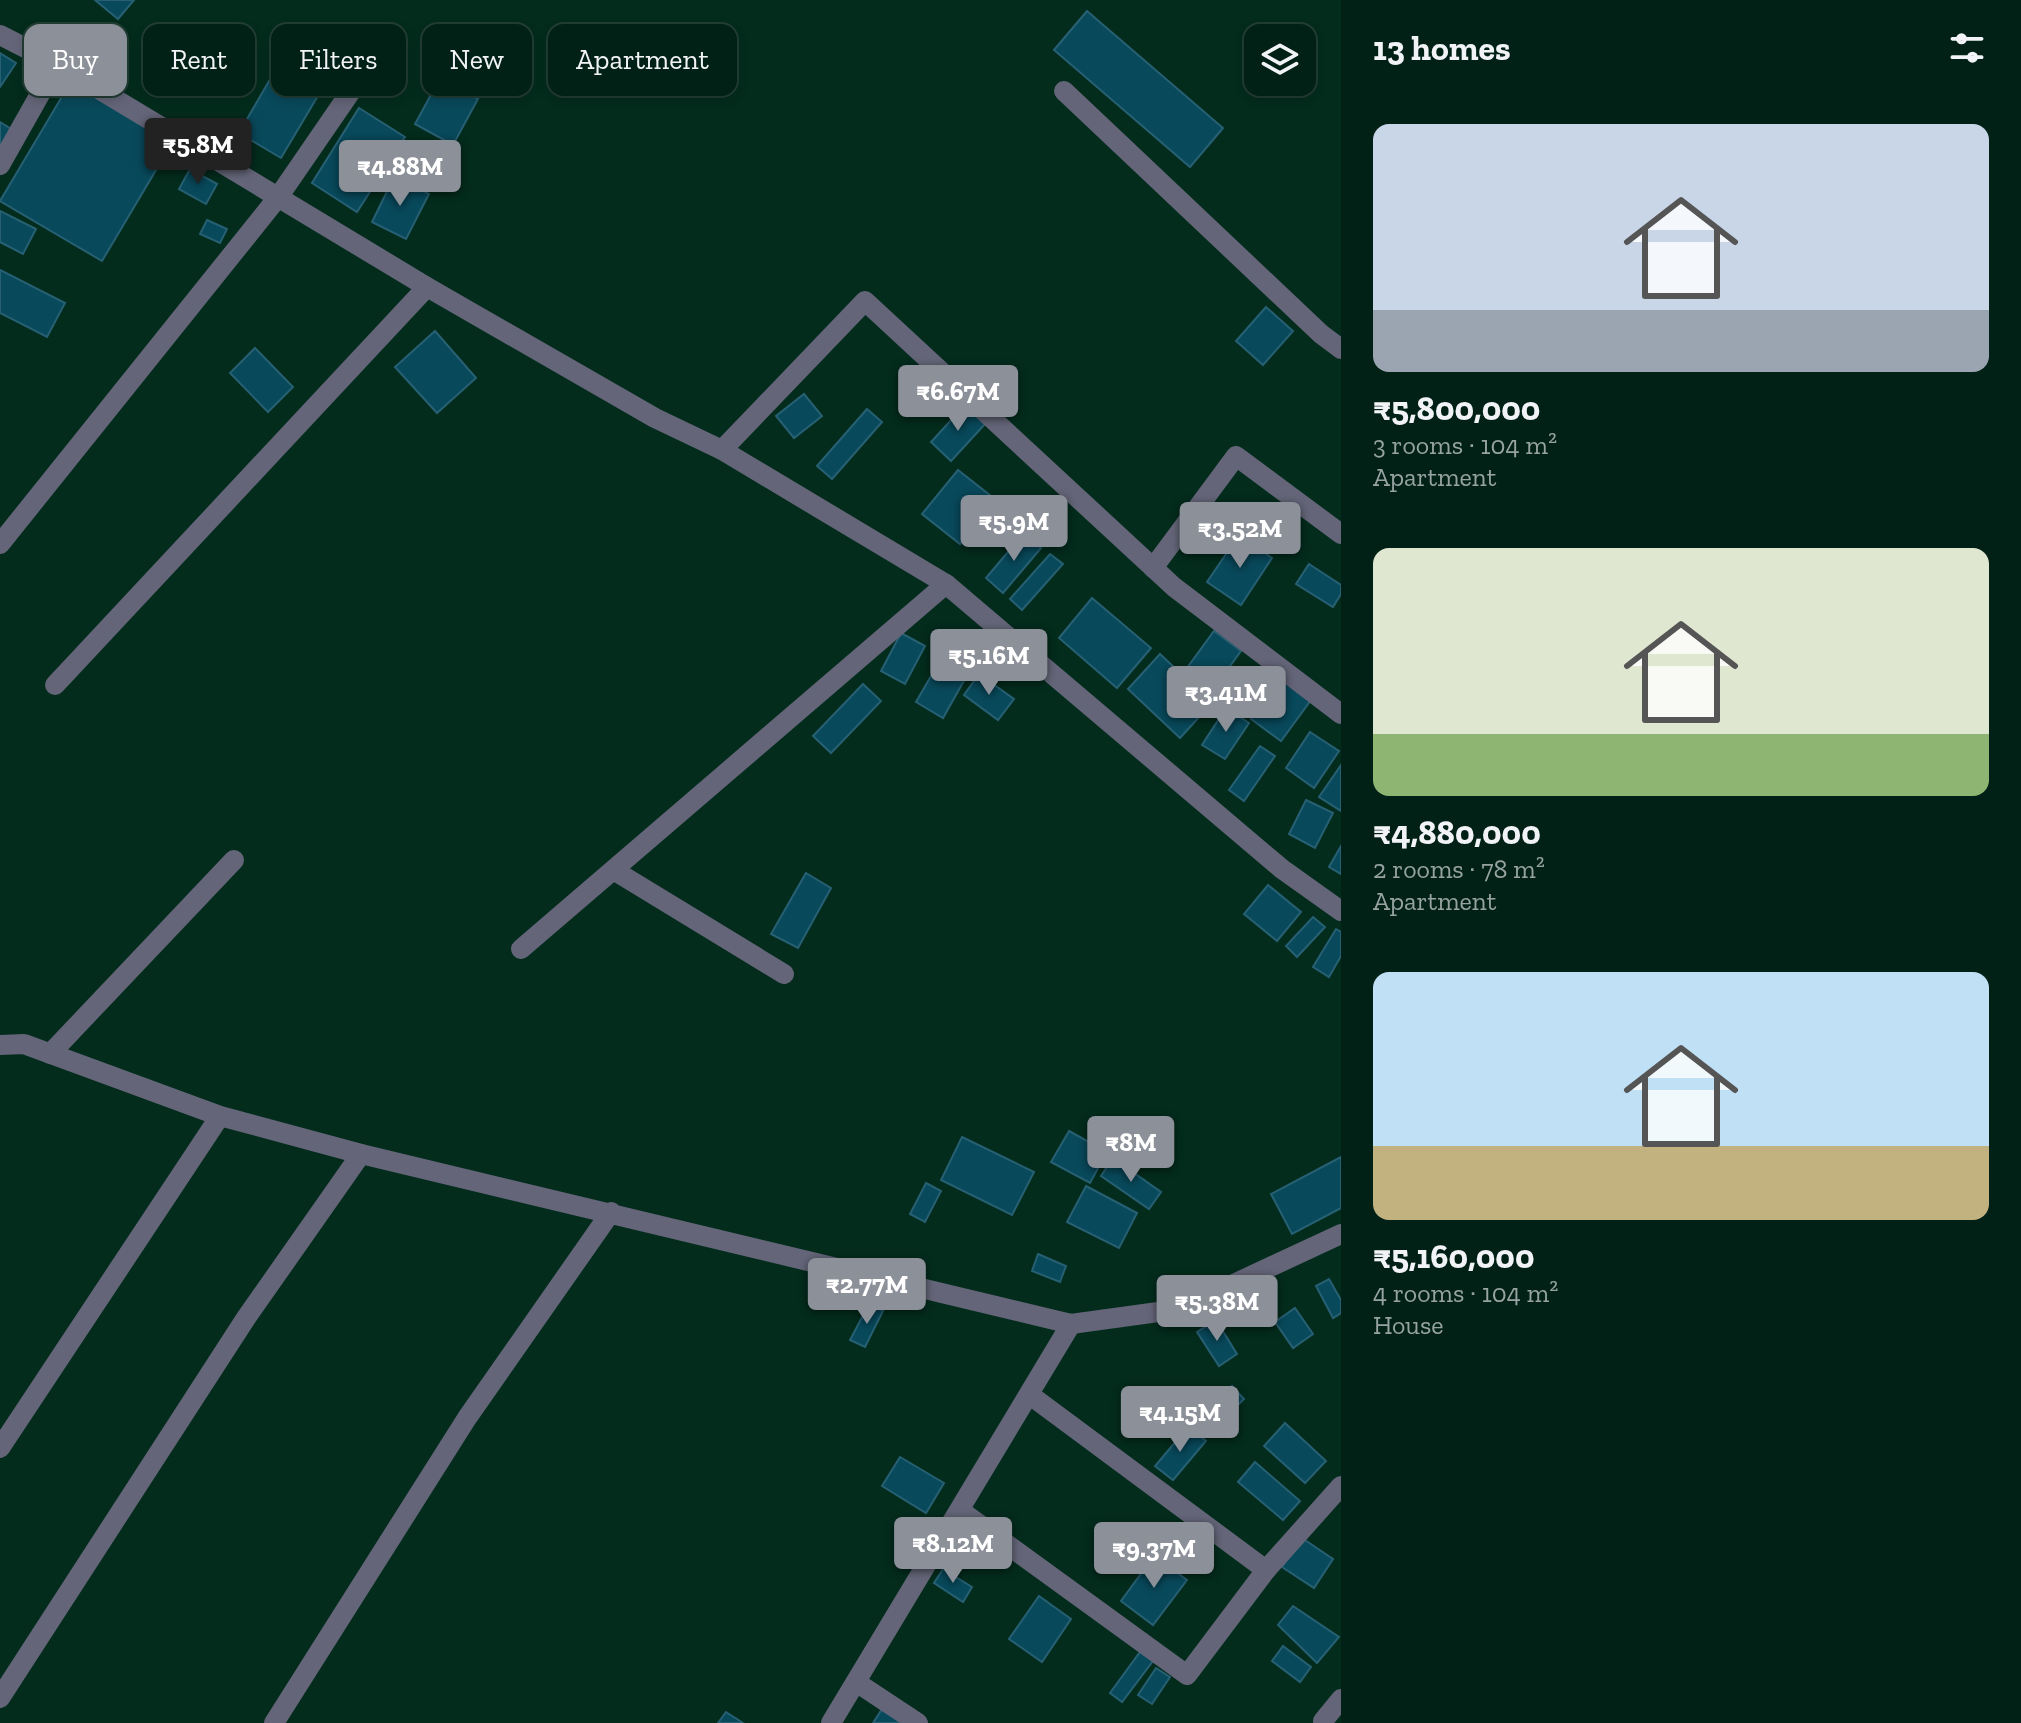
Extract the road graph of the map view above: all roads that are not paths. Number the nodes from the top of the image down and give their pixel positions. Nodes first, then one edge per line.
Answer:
1 (0, 35) edge
2 (24, 47) edge
3 (1064, 91) dead end
4 (39, 96) edge
5 (111, 96) edge
6 (348, 96) edge
7 (0, 165) edge
8 (279, 196) junction
9 (427, 287) junction
10 (1341, 349) edge
11 (722, 450) junction
12 (1341, 534) edge
13 (0, 544) edge
14 (1153, 568) junction
15 (946, 584) junction
16 (55, 685) dead end
17 (1341, 714) edge
18 (234, 860) dead end
19 (615, 871) junction
20 (1341, 911) edge
21 (521, 949) dead end
22 (784, 974) dead end
23 (0, 1045) edge
24 (50, 1054) junction
25 (220, 1116) junction
26 (361, 1154) junction
27 (611, 1212) junction
28 (1341, 1234) edge
29 (1071, 1324) junction
30 (1030, 1395) junction
31 (0, 1448) edge
32 (1341, 1486) edge
33 (961, 1511) junction
34 (1266, 1570) junction
35 (856, 1682) junction
36 (0, 1698) edge
37 (1341, 1699) edge
38 (1323, 1721) edge
39 (274, 1723) edge
40 (831, 1723) edge
41 (918, 1723) edge

1 - 2 street
3 - 10 street
4 - 7 street
5 - 8 street
6 - 8 street
8 - 9 street
8 - 13 street
9 - 11 street
9 - 16 street
11 - 14 street
11 - 15 street
12 - 14 street
14 - 17 street
15 - 19 street
15 - 20 street
18 - 24 street
19 - 21 street
19 - 22 street
23 - 24 street
24 - 25 street
25 - 26 street
25 - 31 street
26 - 27 street
26 - 36 street
27 - 29 street
27 - 39 street
28 - 29 street
29 - 30 street
30 - 33 street
30 - 34 street
32 - 34 street
33 - 34 street
33 - 35 street
35 - 40 street
35 - 41 street
37 - 38 street

